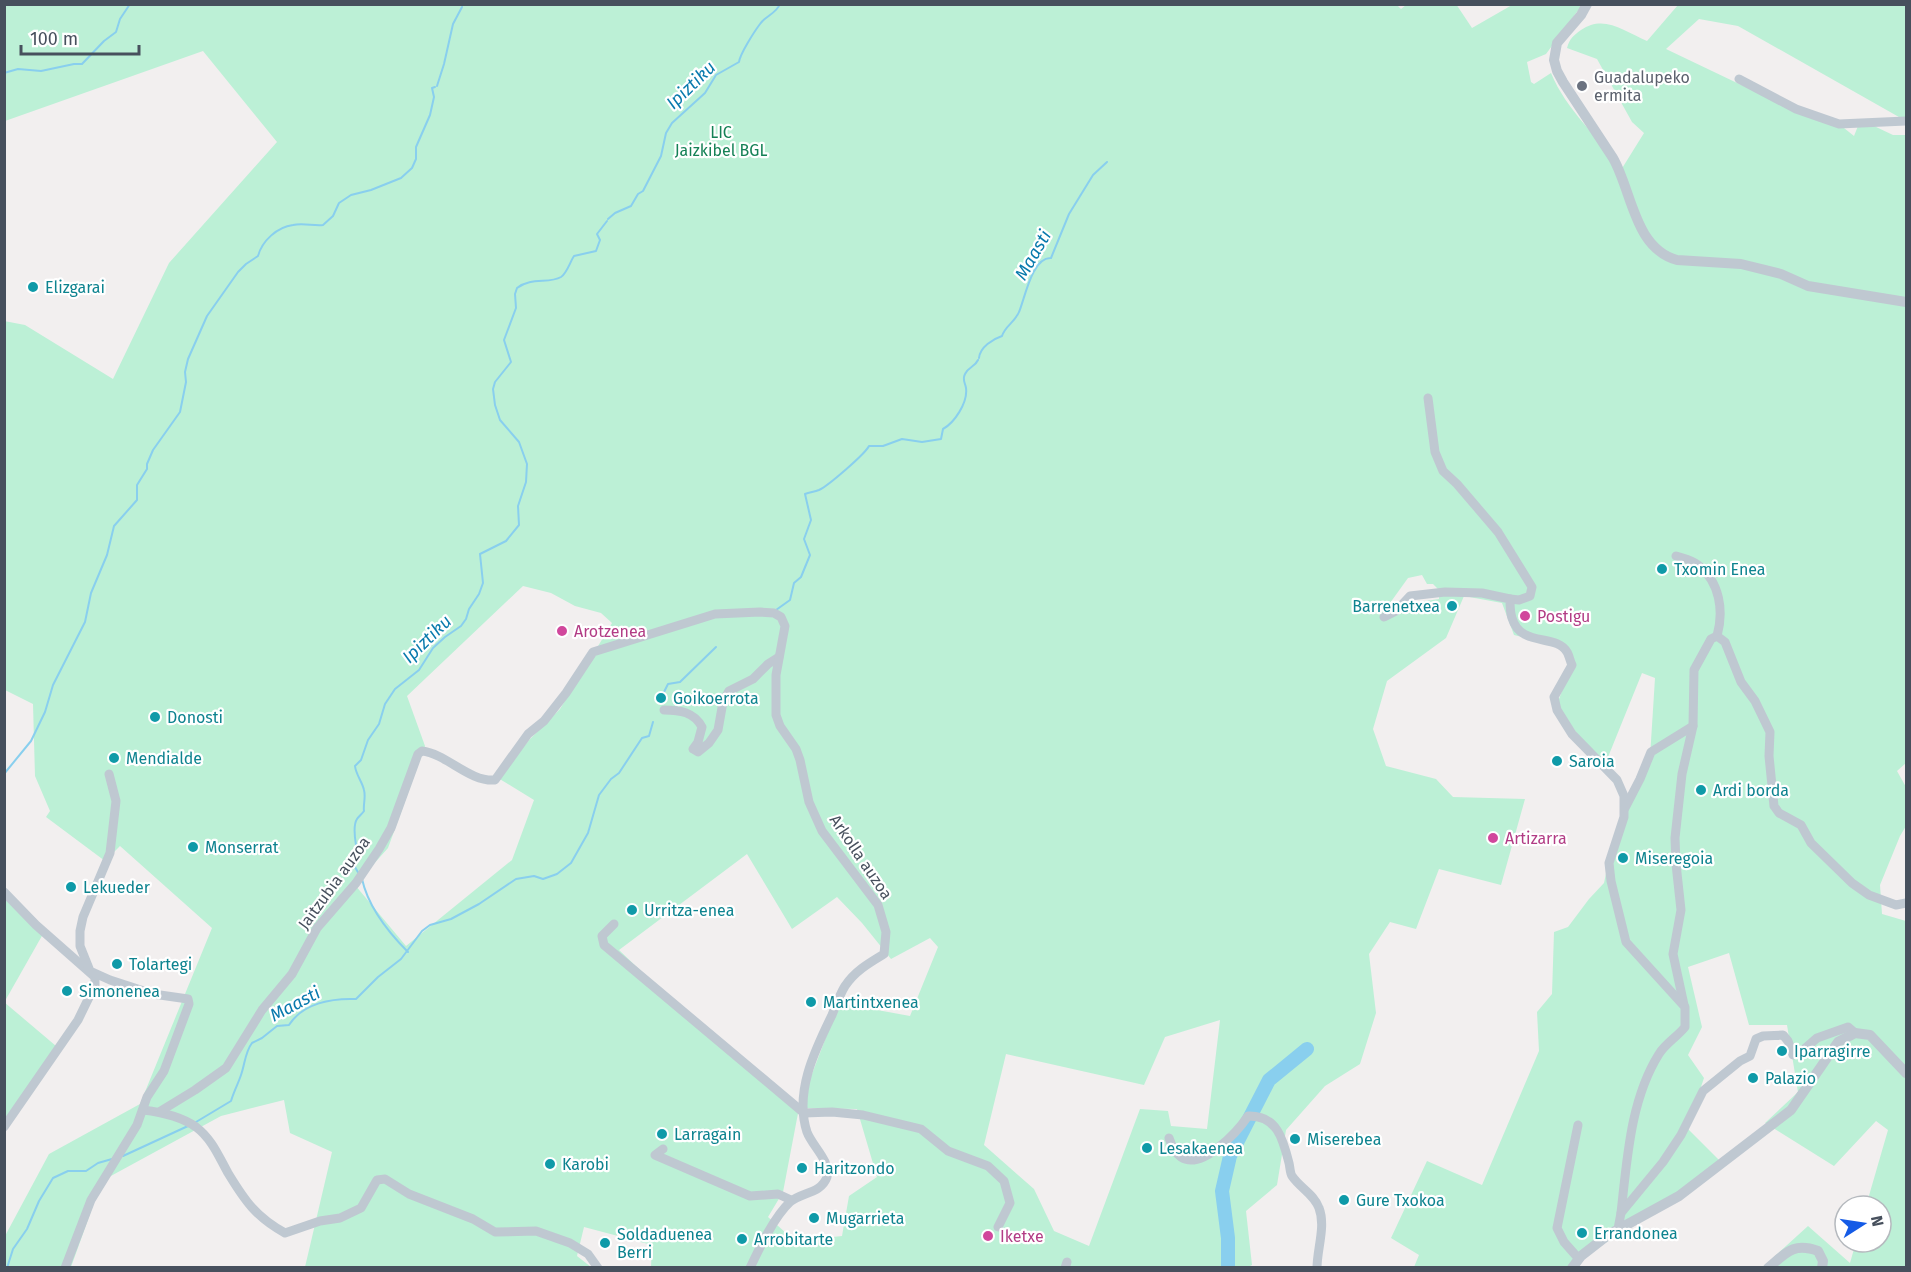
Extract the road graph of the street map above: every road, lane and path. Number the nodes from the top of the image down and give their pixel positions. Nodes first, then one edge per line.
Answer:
1 (1587, 4) edge
2 (1739, 79) dead end
3 (1906, 121) edge
4 (1906, 302) edge
5 (1428, 398) dead end
6 (1676, 556) dead end
7 (1510, 599) junction
8 (1384, 617) dead end
9 (1717, 636) junction
10 (593, 652) joint
11 (779, 657) junction
12 (664, 710) dead end
13 (1693, 726) junction
14 (110, 774) dead end
15 (1624, 809) junction
16 (4, 892) edge
17 (1906, 903) edge
18 (614, 924) dead end
19 (90, 971) junction
20 (1685, 1007) junction
21 (1855, 1033) junction
22 (1906, 1072) edge
23 (143, 1110) junction
24 (159, 1112) junction
25 (804, 1113) junction
26 (1578, 1125) dead end
27 (4, 1127) edge
28 (1169, 1138) dead end
29 (663, 1149) dead end
30 (791, 1200) junction
31 (1621, 1213) junction
32 (998, 1227) dead end
33 (1618, 1229) junction
34 (1575, 1263) edge
35 (65, 1268) edge
36 (598, 1268) edge
37 (750, 1268) edge
38 (1317, 1268) edge
39 (1768, 1268) edge
40 (1822, 1268) edge

1 - 4 street
2 - 3 street
5 - 7 street
6 - 9 street
7 - 8 street
7 - 15 street
9 - 13 street
9 - 17 street
10 - 11 street, Arkolla auzoa
10 - 24 street, Jaitzubia auzoa
11 - 12 street
11 - 25 street, Arkolla auzoa
13 - 15 street
13 - 20 street
14 - 19 street
15 - 20 street
16 - 19 street
18 - 25 street
19 - 23 street
19 - 27 street
20 - 31 street
21 - 22 street
21 - 31 street
21 - 33 street
23 - 24 street
23 - 35 street
24 - 36 street
25 - 30 street, Arkolla auzoa
25 - 32 street
26 - 34 street
28 - 38 street
29 - 30 street
30 - 37 street
31 - 33 street
33 - 34 street
39 - 40 street

